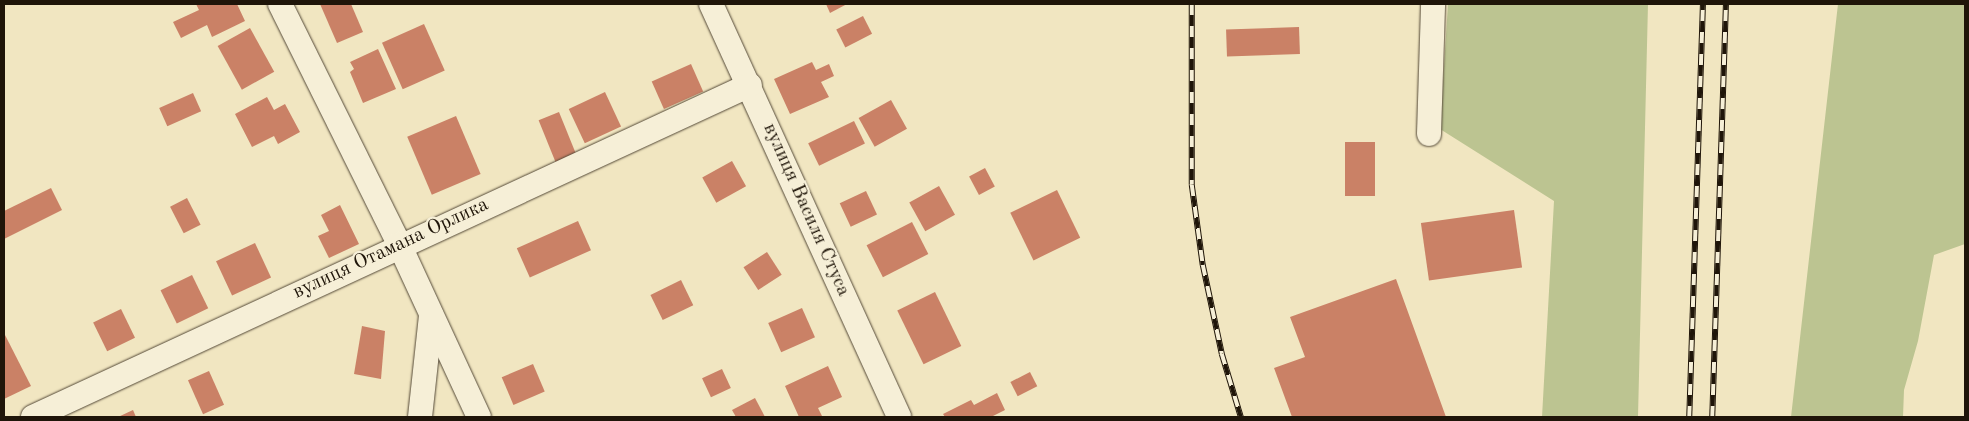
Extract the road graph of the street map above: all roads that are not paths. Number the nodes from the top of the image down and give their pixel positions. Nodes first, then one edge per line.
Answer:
1 (280, 4) edge
2 (711, 4) edge
3 (1433, 4) edge
4 (750, 84) junction
5 (1429, 134) dead end
6 (399, 244) junction
7 (431, 315) junction
8 (33, 417) edge
9 (420, 417) edge
10 (479, 417) edge
11 (899, 417) edge

1 - 6 street
2 - 4 street, вулиця Василя Стуса
3 - 5 street
4 - 6 street, вулиця Отамана Орлика
4 - 11 street, вулиця Василя Стуса
6 - 7 street
6 - 8 street, вулиця Отамана Орлика
7 - 9 street
7 - 10 street

